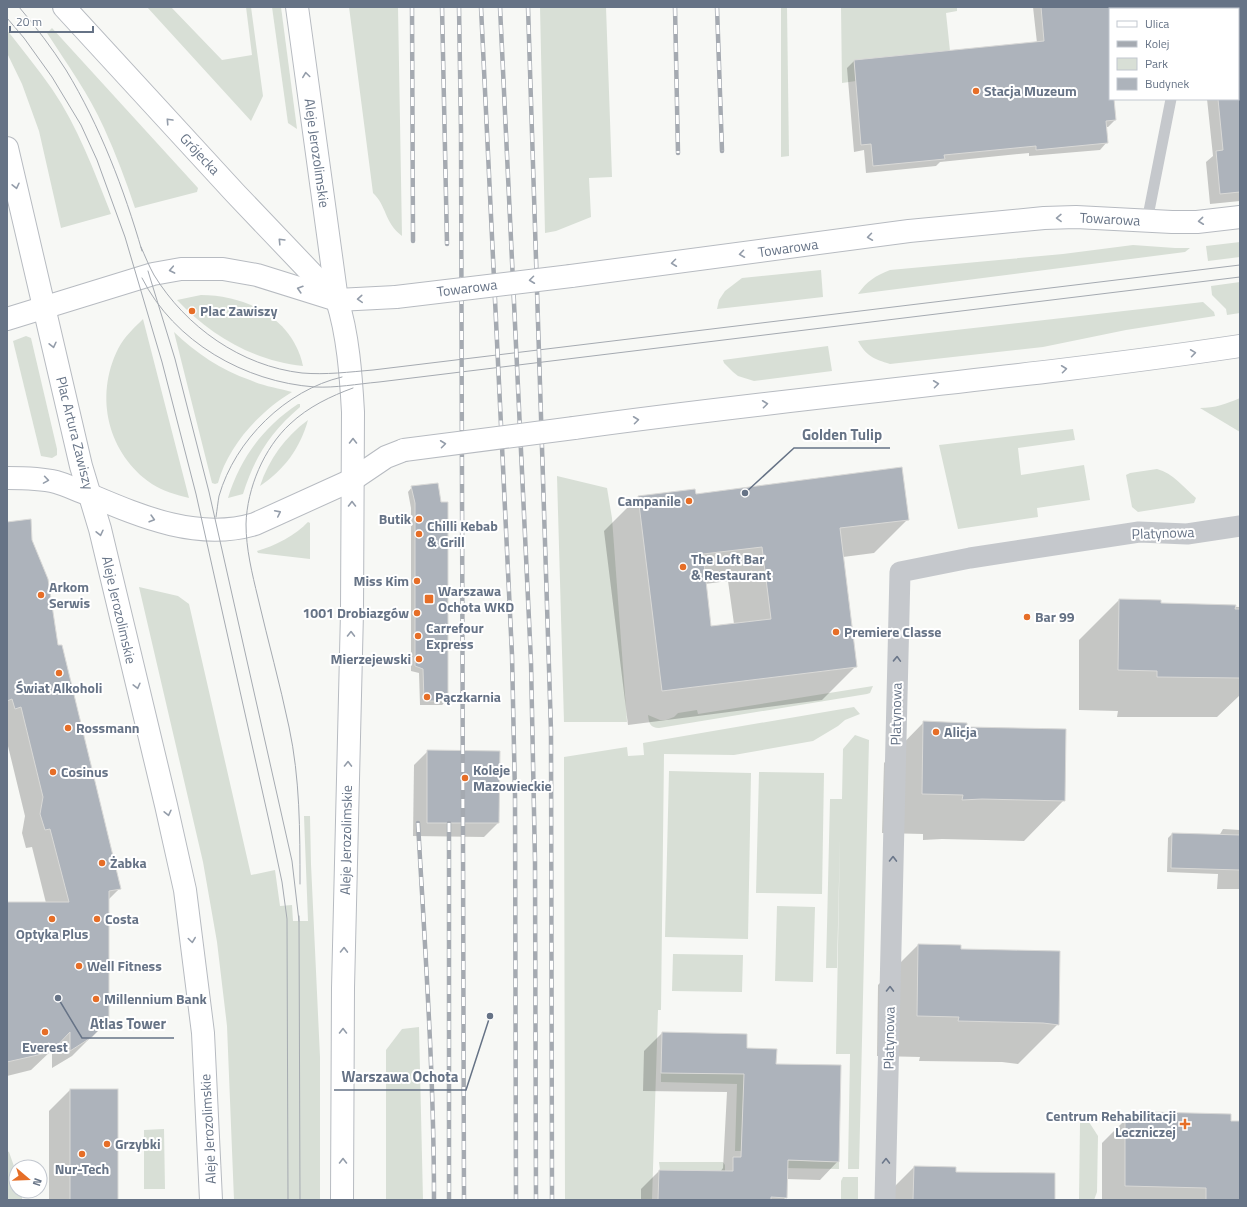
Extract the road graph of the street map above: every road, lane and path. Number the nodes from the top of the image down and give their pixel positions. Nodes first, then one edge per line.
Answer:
1 (64, 7) edge
2 (297, 7) edge
3 (1171, 100) edge
4 (7, 148) edge
5 (1240, 217) edge
6 (1147, 221) junction
7 (337, 300) junction
8 (44, 307) junction
9 (7, 319) edge
10 (1239, 346) edge
11 (7, 478) edge
12 (352, 480) junction
13 (90, 495) junction
14 (1240, 526) edge
15 (211, 1200) edge
16 (342, 1200) edge
17 (885, 1200) edge

7 -> 1 main road, Grójecka
7 -> 2 main road, Aleje Jerozolimskie
3 - 6 lane
4 -> 8 main road
5 -> 6 main road, Towarowa
6 -> 7 main road, Towarowa, bridge
7 -> 8 main road
12 -> 7 main road
8 - 9 main road
8 -> 13 main road, Plac Artura Zawiszy
12 -> 10 main road, bridge
11 -> 13 main road
13 -> 12 main road, Plac Artura Zawiszy
16 -> 12 main road, Aleje Jerozolimskie
13 -> 15 main road, Aleje Jerozolimskie
17 -> 14 street, Platynowa

